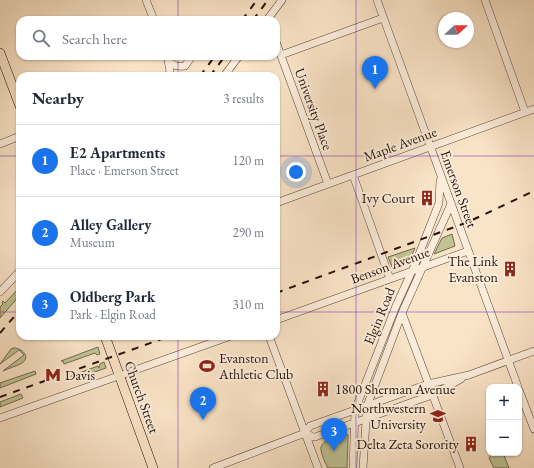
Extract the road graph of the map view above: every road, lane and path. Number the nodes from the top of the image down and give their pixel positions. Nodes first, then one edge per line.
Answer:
1 (146, 0) edge
2 (282, 0) edge
3 (377, 0) edge
4 (485, 0) edge
5 (152, 16) edge
6 (270, 16) edge
7 (383, 18) junction
8 (0, 52) edge
9 (281, 55) joint
10 (168, 60) edge
11 (169, 60) edge
12 (189, 60) edge
13 (236, 60) edge
14 (170, 72) edge
15 (227, 72) edge
16 (16, 95) edge
17 (534, 109) edge
18 (525, 112) junction
19 (16, 138) edge
20 (0, 144) edge
21 (430, 147) junction
22 (353, 175) junction
23 (440, 176) junction
24 (328, 184) junction
25 (280, 202) edge
26 (451, 204) junction
27 (468, 251) junction
28 (422, 267) junction
29 (411, 271) junction
30 (16, 275) edge
31 (390, 279) junction
32 (0, 292) edge
33 (402, 313) junction
34 (280, 319) edge
35 (106, 340) edge
36 (220, 340) edge
37 (271, 340) edge
38 (534, 351) edge
39 (508, 360) junction
40 (469, 375) junction
41 (120, 376) junction
42 (428, 384) junction
43 (517, 384) edge
44 (432, 395) junction
45 (522, 398) edge
46 (367, 406) junction
47 (355, 410) junction
48 (0, 418) edge
49 (365, 418) junction
50 (354, 422) junction
51 (534, 429) edge
52 (306, 433) junction
53 (288, 440) junction
54 (310, 446) junction
55 (153, 468) edge
56 (213, 468) edge
57 (318, 468) edge
58 (353, 468) edge
59 (363, 468) edge
60 (460, 468) edge

1 - 5 street
2 - 6 street
3 - 7 street, Emerson Street
4 - 18 street
7 - 9 street
7 - 21 street, Emerson Street
8 - 16 main road
9 - 24 street, University Place
10 - 14 street
11 - 12 street
13 - 15 street
17 - 18 street, Maple Avenue
18 - 21 street, Maple Avenue
19 - 20 street
21 - 22 street, Maple Avenue
21 - 23 street, Emerson Street
22 - 24 street, Maple Avenue
22 - 31 street
23 - 26 street, Emerson Street
23 - 29 street, Elgin Road
24 - 25 street, Maple Avenue
26 - 27 street, Emerson Street
26 - 28 street, Elgin Road
27 - 28 street, Benson Avenue
27 - 39 street, Emerson Street
28 - 29 street, Benson Avenue
28 - 33 street, Elgin Road
29 - 31 street, Benson Avenue
29 - 47 street, Elgin Road
30 - 32 street
31 - 34 street, Benson Avenue
33 - 42 street
33 - 46 street, Elgin Road
35 - 41 main road, Church Street
36 - 41 street
37 - 52 street
38 - 39 street
39 - 40 street
39 - 43 street, Emerson Street
40 - 42 street
40 - 44 street
41 - 48 street
41 - 55 main road, Church Street
42 - 44 street
42 - 46 street
44 - 49 street
44 - 60 street
45 - 51 street, Emerson Street
46 - 47 street
46 - 49 street, Elgin Road
47 - 50 street, Elgin Road
47 - 52 street
49 - 50 street
49 - 59 street, Elgin Road
50 - 52 street
50 - 58 street, Elgin Road
52 - 53 street
52 - 54 street
53 - 54 street
53 - 56 street
54 - 57 street

